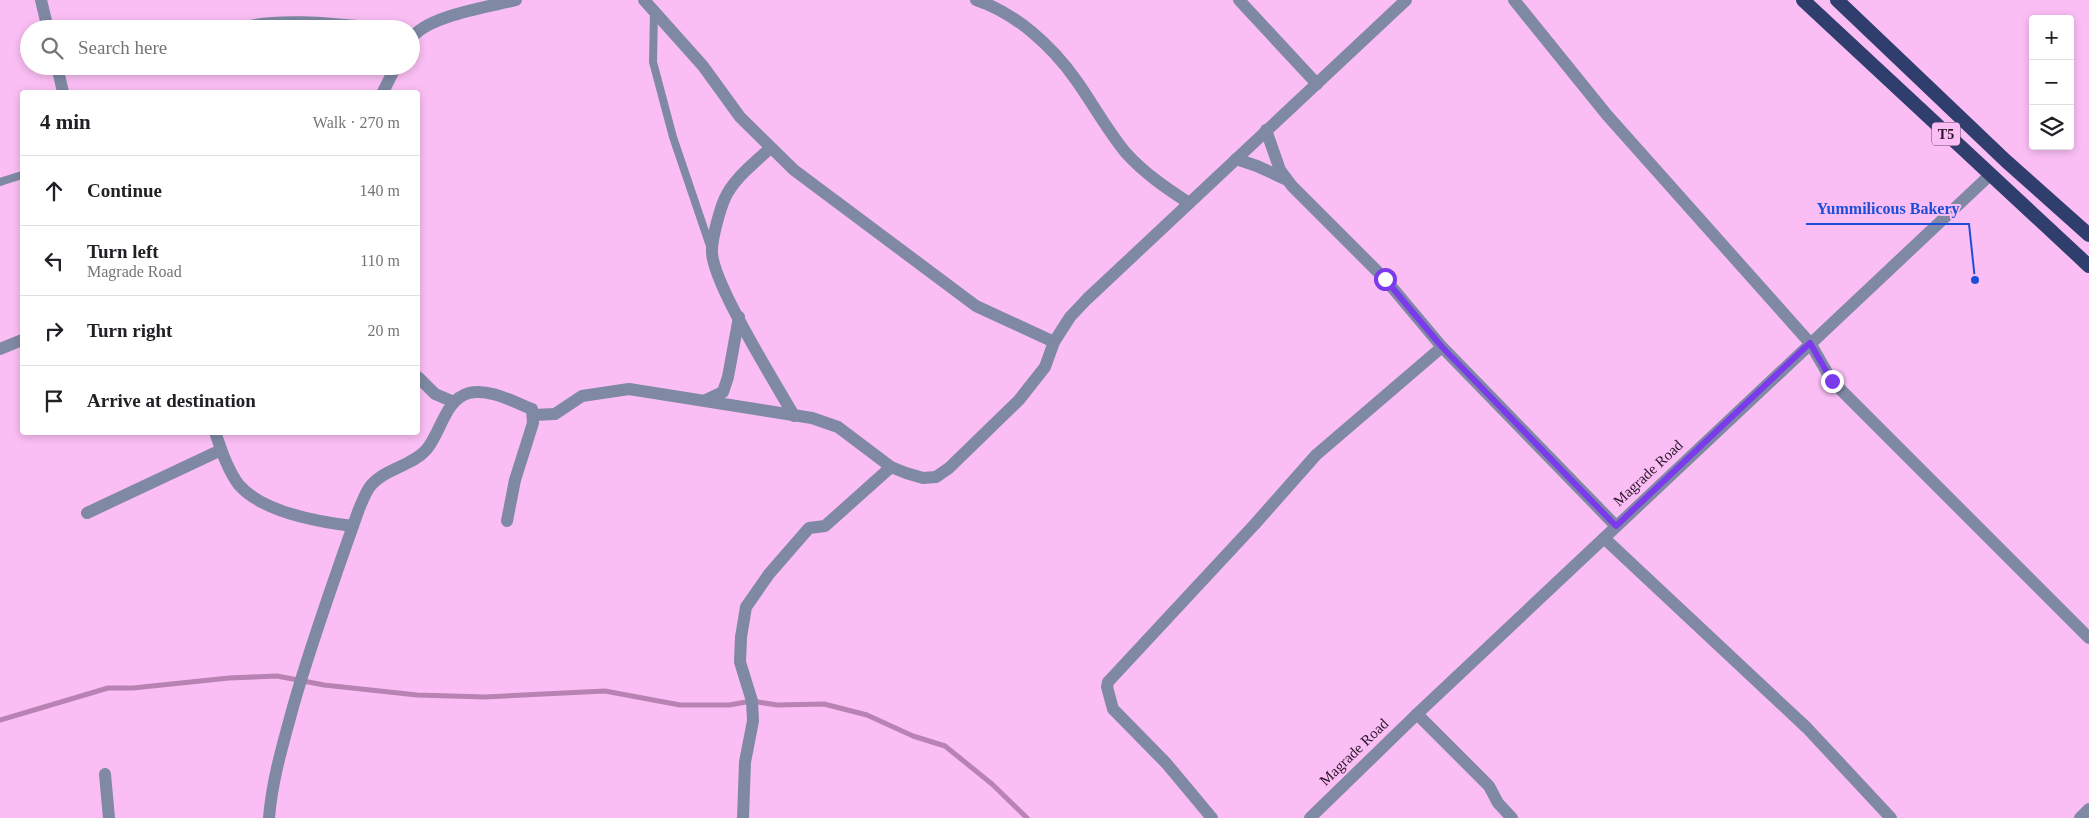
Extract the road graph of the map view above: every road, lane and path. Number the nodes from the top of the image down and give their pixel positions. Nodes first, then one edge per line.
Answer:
1 (41, 0) edge
2 (516, 0) edge
3 (644, 0) edge
4 (976, 0) edge
5 (1239, 0) edge
6 (1406, 0) edge
7 (1514, 0) edge
8 (1803, 0) edge
9 (1838, 0) edge
10 (654, 11) junction
11 (46, 20) edge
12 (420, 30) edge
13 (59, 75) edge
14 (392, 75) edge
15 (1317, 84) junction
16 (63, 90) edge
17 (385, 90) edge
18 (1266, 130) junction
19 (770, 148) junction
20 (1236, 159) junction
21 (1990, 174) junction
22 (20, 176) edge
23 (1287, 180) junction
24 (0, 182) edge
25 (1189, 203) junction
26 (2089, 235) edge
27 (711, 251) junction
28 (2089, 266) edge
29 (738, 317) junction
30 (20, 341) edge
31 (1054, 342) junction
32 (1810, 343) junction
33 (1442, 347) junction
34 (0, 349) edge
35 (420, 379) edge
36 (706, 400) junction
37 (454, 402) junction
38 (533, 415) junction
39 (794, 416) junction
40 (216, 435) edge
41 (221, 450) junction
42 (891, 466) junction
43 (87, 513) dead end
44 (507, 521) dead end
45 (353, 526) junction
46 (1616, 526) junction
47 (1604, 538) junction
48 (2089, 638) edge
49 (1417, 714) junction
50 (105, 774) dead end
51 (2089, 810) edge
52 (109, 818) edge
53 (269, 818) edge
54 (743, 818) edge
55 (1212, 818) edge
56 (1310, 818) edge
57 (1512, 818) edge
58 (1891, 818) edge
59 (2080, 818) edge

1 - 11 street
2 - 12 street
3 - 10 street
4 - 25 street
5 - 15 street
6 - 15 street
7 - 32 street
8 - 21 highway, T5
9 - 26 highway, T5
10 - 19 street
10 - 27 lane
13 - 16 street
14 - 17 street
15 - 18 street
18 - 20 street
18 - 23 street
19 - 27 street
19 - 31 street
20 - 23 street
20 - 25 street
21 - 28 highway, T5
21 - 32 street, Magrade Road
22 - 24 lane
23 - 33 street
25 - 31 street
27 - 29 street
29 - 36 street
29 - 39 street
30 - 34 street
31 - 42 street
32 - 46 street, Magrade Road
32 - 48 street
33 - 46 street
33 - 55 street
35 - 37 street
36 - 38 street
36 - 39 street
37 - 38 street
37 - 45 street
38 - 44 street
39 - 42 street
40 - 41 street
41 - 43 street
41 - 45 street
42 - 54 street
45 - 53 street
46 - 47 street, Magrade Road
47 - 49 street, Magrade Road
47 - 58 street
49 - 56 street, Magrade Road
49 - 57 street
50 - 52 street
51 - 59 street

